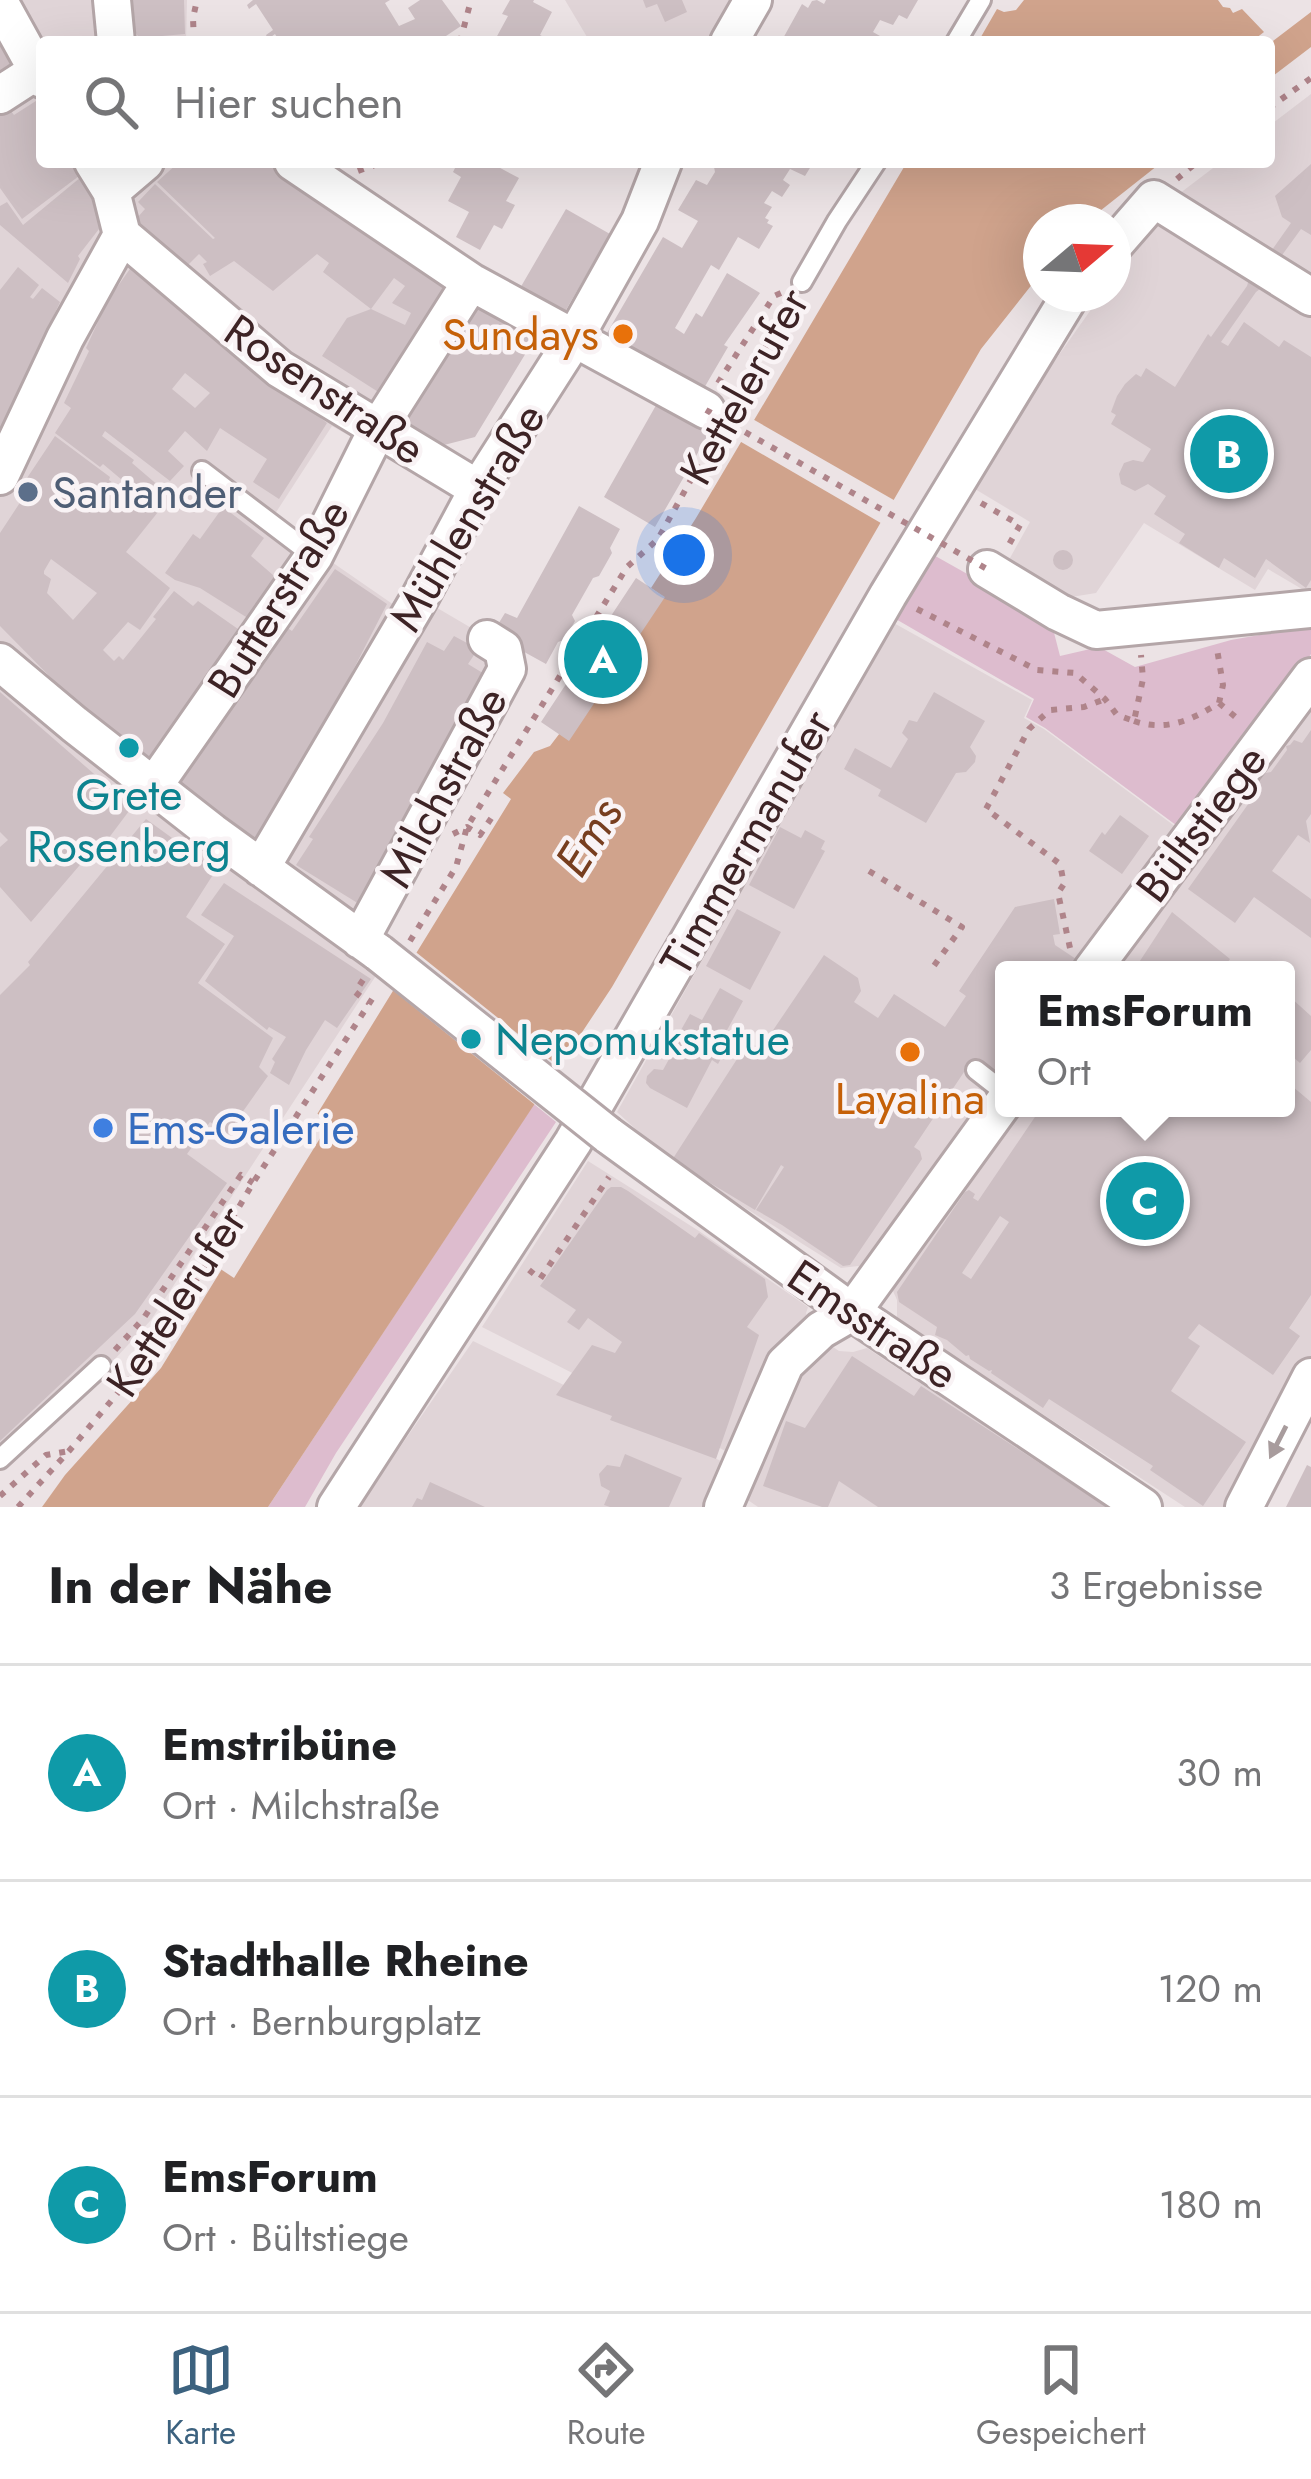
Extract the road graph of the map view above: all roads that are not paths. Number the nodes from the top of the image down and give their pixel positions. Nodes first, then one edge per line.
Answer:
1 (112, 0) edge
2 (753, 0) edge
3 (981, 0) edge
4 (0, 3) edge
5 (115, 36) edge
6 (732, 36) edge
7 (960, 36) edge
8 (36, 68) edge
9 (36, 77) edge
10 (0, 95) edge
11 (302, 168) edge
12 (661, 168) edge
13 (872, 168) edge
14 (102, 177) edge
15 (1131, 225) edge
16 (122, 235) junction
17 (802, 282) road end
18 (471, 283) junction
19 (1311, 296) edge
20 (1060, 312) edge
21 (574, 339) junction
22 (718, 417) road end
23 (376, 430) junction
24 (202, 471) dead end
25 (0, 476) edge
26 (478, 489) junction
27 (314, 556) junction
28 (990, 571) road end
29 (1311, 609) edge
30 (487, 639) dead end
31 (0, 662) edge
32 (1311, 677) edge
33 (153, 787) junction
34 (260, 868) junction
35 (382, 955) junction
36 (1098, 961) edge
37 (976, 1070) dead end
38 (995, 1085) edge
39 (995, 1114) edge
40 (852, 1312) junction
41 (101, 1366) road end
42 (1311, 1377) edge
43 (0, 1459) edge
44 (728, 1493) edge
45 (337, 1507) edge
46 (1143, 1507) edge
47 (1244, 1507) edge

1 - 5 street
2 - 6 street
3 - 7 lane
4 - 8 street
9 - 10 street
11 - 18 street
12 - 21 street, Mühlenstraße
13 - 17 lane, Kettelerufer
14 - 16 street
15 - 19 street
16 - 23 street, Rosenstraße
16 - 25 street
18 - 21 street
18 - 23 street, Butterstraße
20 - 45 street, Timmermanufer
21 - 22 street
21 - 26 street, Mühlenstraße
23 - 26 street, Rosenstraße
23 - 27 street, Butterstraße
24 - 27 lane
26 - 34 street, Mühlenstraße
27 - 33 street, Butterstraße
28 - 29 street
30 - 35 street, Milchstraße
31 - 33 street
32 - 36 street, Bültstiege
33 - 34 street
34 - 35 street
35 - 40 street, Emsstraße, bridge
37 - 38 lane
39 - 40 street
40 - 44 street
40 - 46 street, Emsstraße
41 - 43 lane
42 -> 47 street

